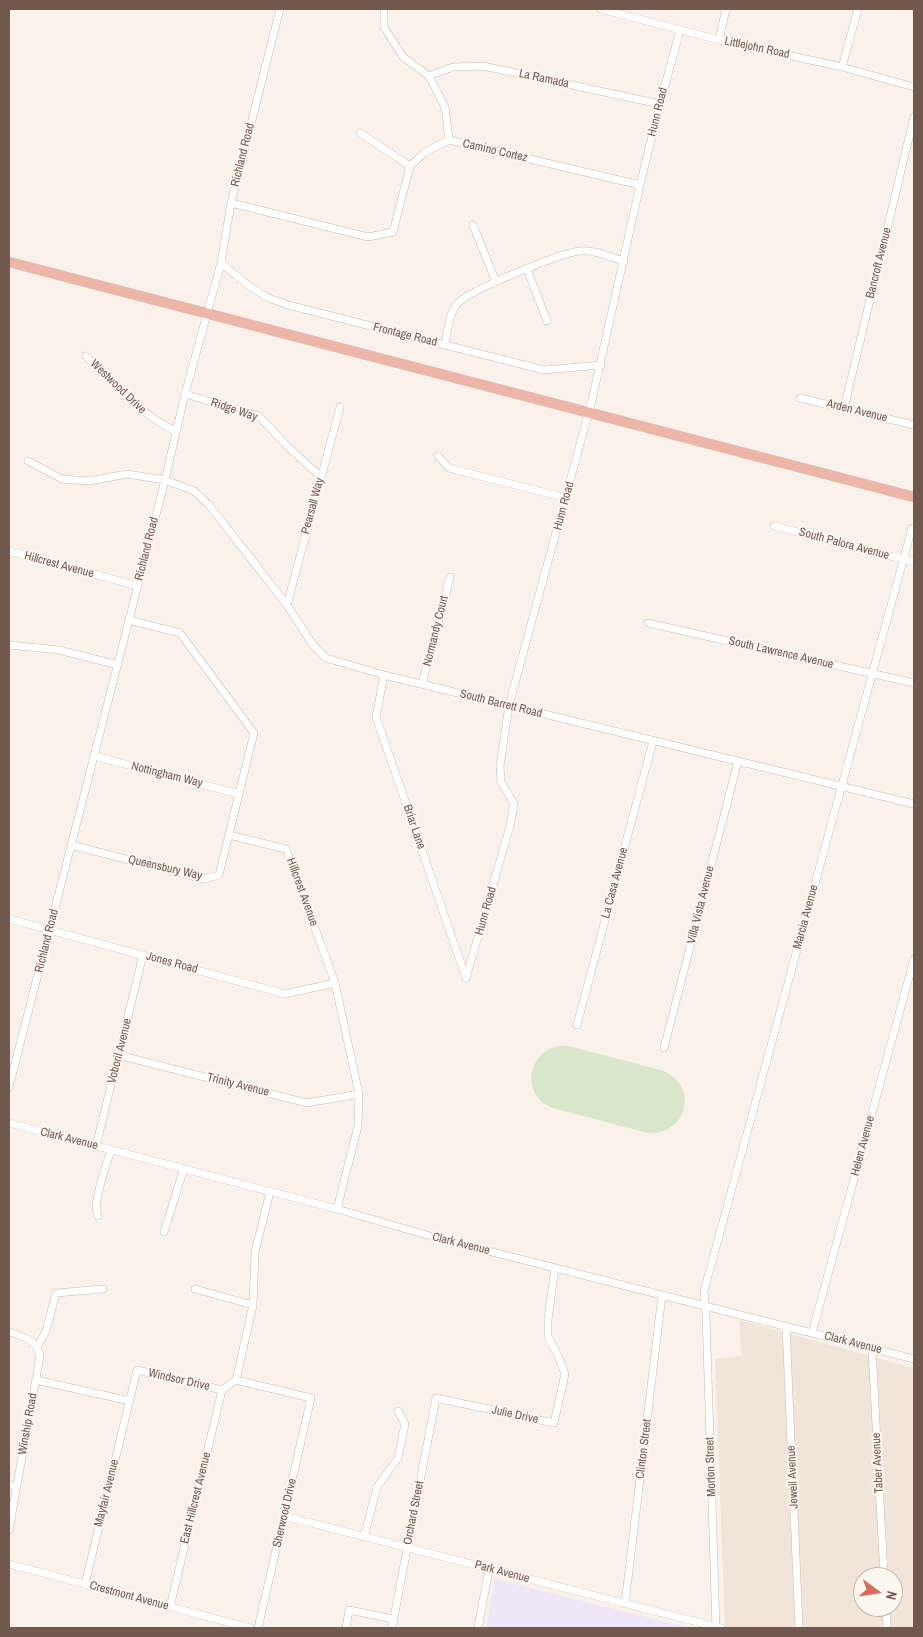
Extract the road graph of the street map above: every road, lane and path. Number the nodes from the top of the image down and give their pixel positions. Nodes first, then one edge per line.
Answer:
1 (280, 9) edge
2 (384, 9) edge
3 (601, 9) edge
4 (726, 9) edge
5 (858, 9) edge
6 (680, 30) junction
7 (719, 40) junction
8 (842, 67) junction
9 (429, 76) junction
10 (914, 87) edge
11 (660, 104) junction
12 (914, 117) edge
13 (360, 133) dead end
14 (449, 140) junction
15 (410, 166) junction
16 (640, 186) junction
17 (231, 203) junction
18 (473, 225) dead end
19 (624, 261) junction
20 (9, 262) edge
21 (221, 263) junction
22 (527, 270) junction
23 (496, 282) junction
24 (207, 314) junction
25 (547, 321) dead end
26 (445, 345) junction
27 (86, 356) dead end
28 (601, 365) junction
29 (185, 394) junction
30 (800, 398) dead end
31 (340, 407) dead end
32 (844, 408) junction
33 (589, 412) junction
34 (914, 425) edge
35 (176, 431) junction
36 (438, 456) dead end
37 (28, 461) dead end
38 (321, 477) junction
39 (165, 480) junction
40 (914, 497) edge
41 (566, 498) junction
42 (774, 526) dead end
43 (912, 528) dead end
44 (9, 551) edge
45 (904, 559) junction
46 (914, 562) edge
47 (450, 577) dead end
48 (138, 586) junction
49 (286, 605) junction
50 (129, 620) junction
51 (648, 623) dead end
52 (9, 645) edge
53 (118, 665) junction
54 (873, 674) junction
55 (384, 675) junction
56 (914, 683) edge
57 (422, 684) junction
58 (509, 706) junction
59 (653, 741) junction
60 (94, 756) junction
61 (738, 762) junction
62 (842, 787) junction
63 (239, 794) junction
64 (914, 804) edge
65 (228, 835) junction
66 (72, 845) junction
67 (9, 919) edge
68 (50, 930) junction
69 (143, 955) junction
70 (914, 960) edge
71 (466, 978) joint
72 (335, 983) junction
73 (576, 1025) dead end
74 (664, 1048) dead end
75 (118, 1055) junction
76 (9, 1088) edge
77 (358, 1094) junction
78 (9, 1123) edge
79 (96, 1146) junction
80 (111, 1150) junction
81 (184, 1168) junction
82 (270, 1192) junction
83 (337, 1210) junction
84 (98, 1216) dead end
85 (164, 1232) dead end
86 (556, 1268) junction
87 (196, 1288) dead end
88 (104, 1289) dead end
89 (662, 1295) junction
90 (253, 1305) junction
91 (705, 1306) junction
92 (786, 1326) junction
93 (9, 1332) edge
94 (812, 1333) junction
95 (36, 1347) junction
96 (872, 1348) junction
97 (914, 1359) edge
98 (36, 1380) junction
99 (236, 1380) junction
100 (222, 1390) junction
101 (436, 1398) joint
102 (130, 1401) junction
103 (398, 1411) dead end
104 (9, 1485) edge
105 (17, 1487) junction
106 (284, 1516) junction
107 (9, 1530) edge
108 (364, 1537) junction
109 (407, 1548) junction
110 (9, 1564) edge
111 (883, 1567) edge
112 (489, 1569) junction
113 (85, 1584) junction
114 (625, 1604) junction
115 (170, 1607) junction
116 (393, 1619) junction
117 (250, 1628) edge
118 (258, 1628) edge
119 (346, 1628) edge
120 (392, 1628) edge
121 (478, 1628) edge
122 (718, 1628) edge
123 (800, 1628) edge

1 - 17 street, Richland Road
2 - 9 street
3 - 6 street, Littlejohn Road
4 - 7 street
5 - 8 street
6 - 7 street, Littlejohn Road
6 - 11 street, Hunn Road
7 - 8 street, Littlejohn Road
8 - 10 street, Littlejohn Road
9 - 11 street, La Ramada
9 - 14 street
11 - 16 street, Hunn Road
12 - 32 street, Bancroft Avenue
13 - 15 street
14 - 15 street, Camino Cortez
14 - 16 street, Camino Cortez
15 - 17 street
16 - 19 street, Hunn Road
17 - 21 street, Richland Road
18 - 23 street
19 - 22 street
19 - 28 street, Hunn Road
20 - 24 highway
21 - 24 street, Richland Road
21 - 26 street, Frontage Road
22 - 23 street
22 - 25 street
23 - 26 street
24 - 29 street, Richland Road
24 - 33 highway
26 - 28 street, Frontage Road
27 - 35 street, Westwood Drive
28 - 33 street, Hunn Road
29 - 35 street, Richland Road
29 - 38 street, Ridge Way
30 - 32 street, Arden Avenue
31 - 38 street, Pearsall Way
32 - 34 street, Arden Avenue
33 - 40 highway
33 - 41 street, Hunn Road
35 - 39 street, Richland Road
36 - 41 street
37 - 39 street, South Barrett Road
38 - 49 street, Pearsall Way
39 - 48 street, Richland Road
39 - 49 street, South Barrett Road
41 - 58 street, Hunn Road
42 - 45 street, South Palora Avenue
43 - 45 street, Marcia Avenue
44 - 48 street, Hillcrest Avenue
45 - 46 street, South Palora Avenue
45 - 54 street, Marcia Avenue
47 - 57 street, Normandy Court
48 - 50 street, Richland Road
49 - 55 street, South Barrett Road
50 - 53 street, Richland Road
50 - 63 street
51 - 54 street, South Lawrence Avenue
52 - 53 street
53 - 60 street, Richland Road
54 - 56 street, South Lawrence Avenue
54 - 62 street, Marcia Avenue
55 - 57 street, South Barrett Road
55 - 71 street, Briar Lane
57 - 58 street, South Barrett Road
58 - 59 street, South Barrett Road
58 - 71 street, Hunn Road
59 - 61 street, South Barrett Road
59 - 73 street, La Casa Avenue
60 - 63 street, Nottingham Way
60 - 66 street, Richland Road
61 - 62 street, South Barrett Road
61 - 74 street, Villa Vista Avenue
62 - 64 street, South Barrett Road
62 - 91 street, Marcia Avenue
63 - 65 street
65 - 66 street, Queensbury Way
65 - 72 street, Hillcrest Avenue
66 - 68 street, Richland Road
67 - 68 street, Jones Road
68 - 69 street, Jones Road
68 - 76 street, Richland Road
69 - 72 street, Jones Road
69 - 75 street, Voboril Avenue
70 - 94 street, Helen Avenue
72 - 77 street, Hillcrest Avenue
75 - 77 street, Trinity Avenue
75 - 79 street, Voboril Avenue
77 - 83 street, Hillcrest Avenue
78 - 79 street, Clark Avenue
79 - 80 street, Clark Avenue
80 - 81 street, Clark Avenue
80 - 84 street
81 - 82 street, Clark Avenue
81 - 85 street
82 - 83 street, Clark Avenue
82 - 90 street
83 - 86 street, Clark Avenue
86 - 89 street, Clark Avenue
86 - 101 street, Julie Drive
87 - 90 street
88 - 95 street
89 - 91 street, Clark Avenue
89 - 114 street, Clinton Street
90 - 99 street
91 - 92 street, Clark Avenue
91 - 122 street, Morton Street
92 - 94 street, Clark Avenue
92 - 123 street, Jewell Avenue
93 - 95 street
94 - 96 street, Clark Avenue
95 - 98 street, Winship Road
96 - 97 street, Clark Avenue
96 - 111 street, Taber Avenue
98 - 102 street
98 - 105 street, Winship Road
99 - 100 street, Windsor Drive
99 - 106 street, Sherwood Drive
100 - 102 street, Windsor Drive
100 - 115 street, East Hillcrest Avenue
101 - 109 street, Orchard Street
102 - 113 street, Mayfair Avenue
103 - 108 street
104 - 105 street
105 - 107 street, Winship Road
106 - 108 street, Park Avenue
106 - 118 street, Sherwood Drive
108 - 109 street, Park Avenue
109 - 112 street, Park Avenue
109 - 116 street, Orchard Street
110 - 113 street, Crestmont Avenue
112 - 114 street, Park Avenue
112 - 121 street
113 - 115 street, Crestmont Avenue
114 - 122 street, Park Avenue
115 - 117 street, Crestmont Avenue
116 - 119 street
116 - 120 street, Orchard Street

